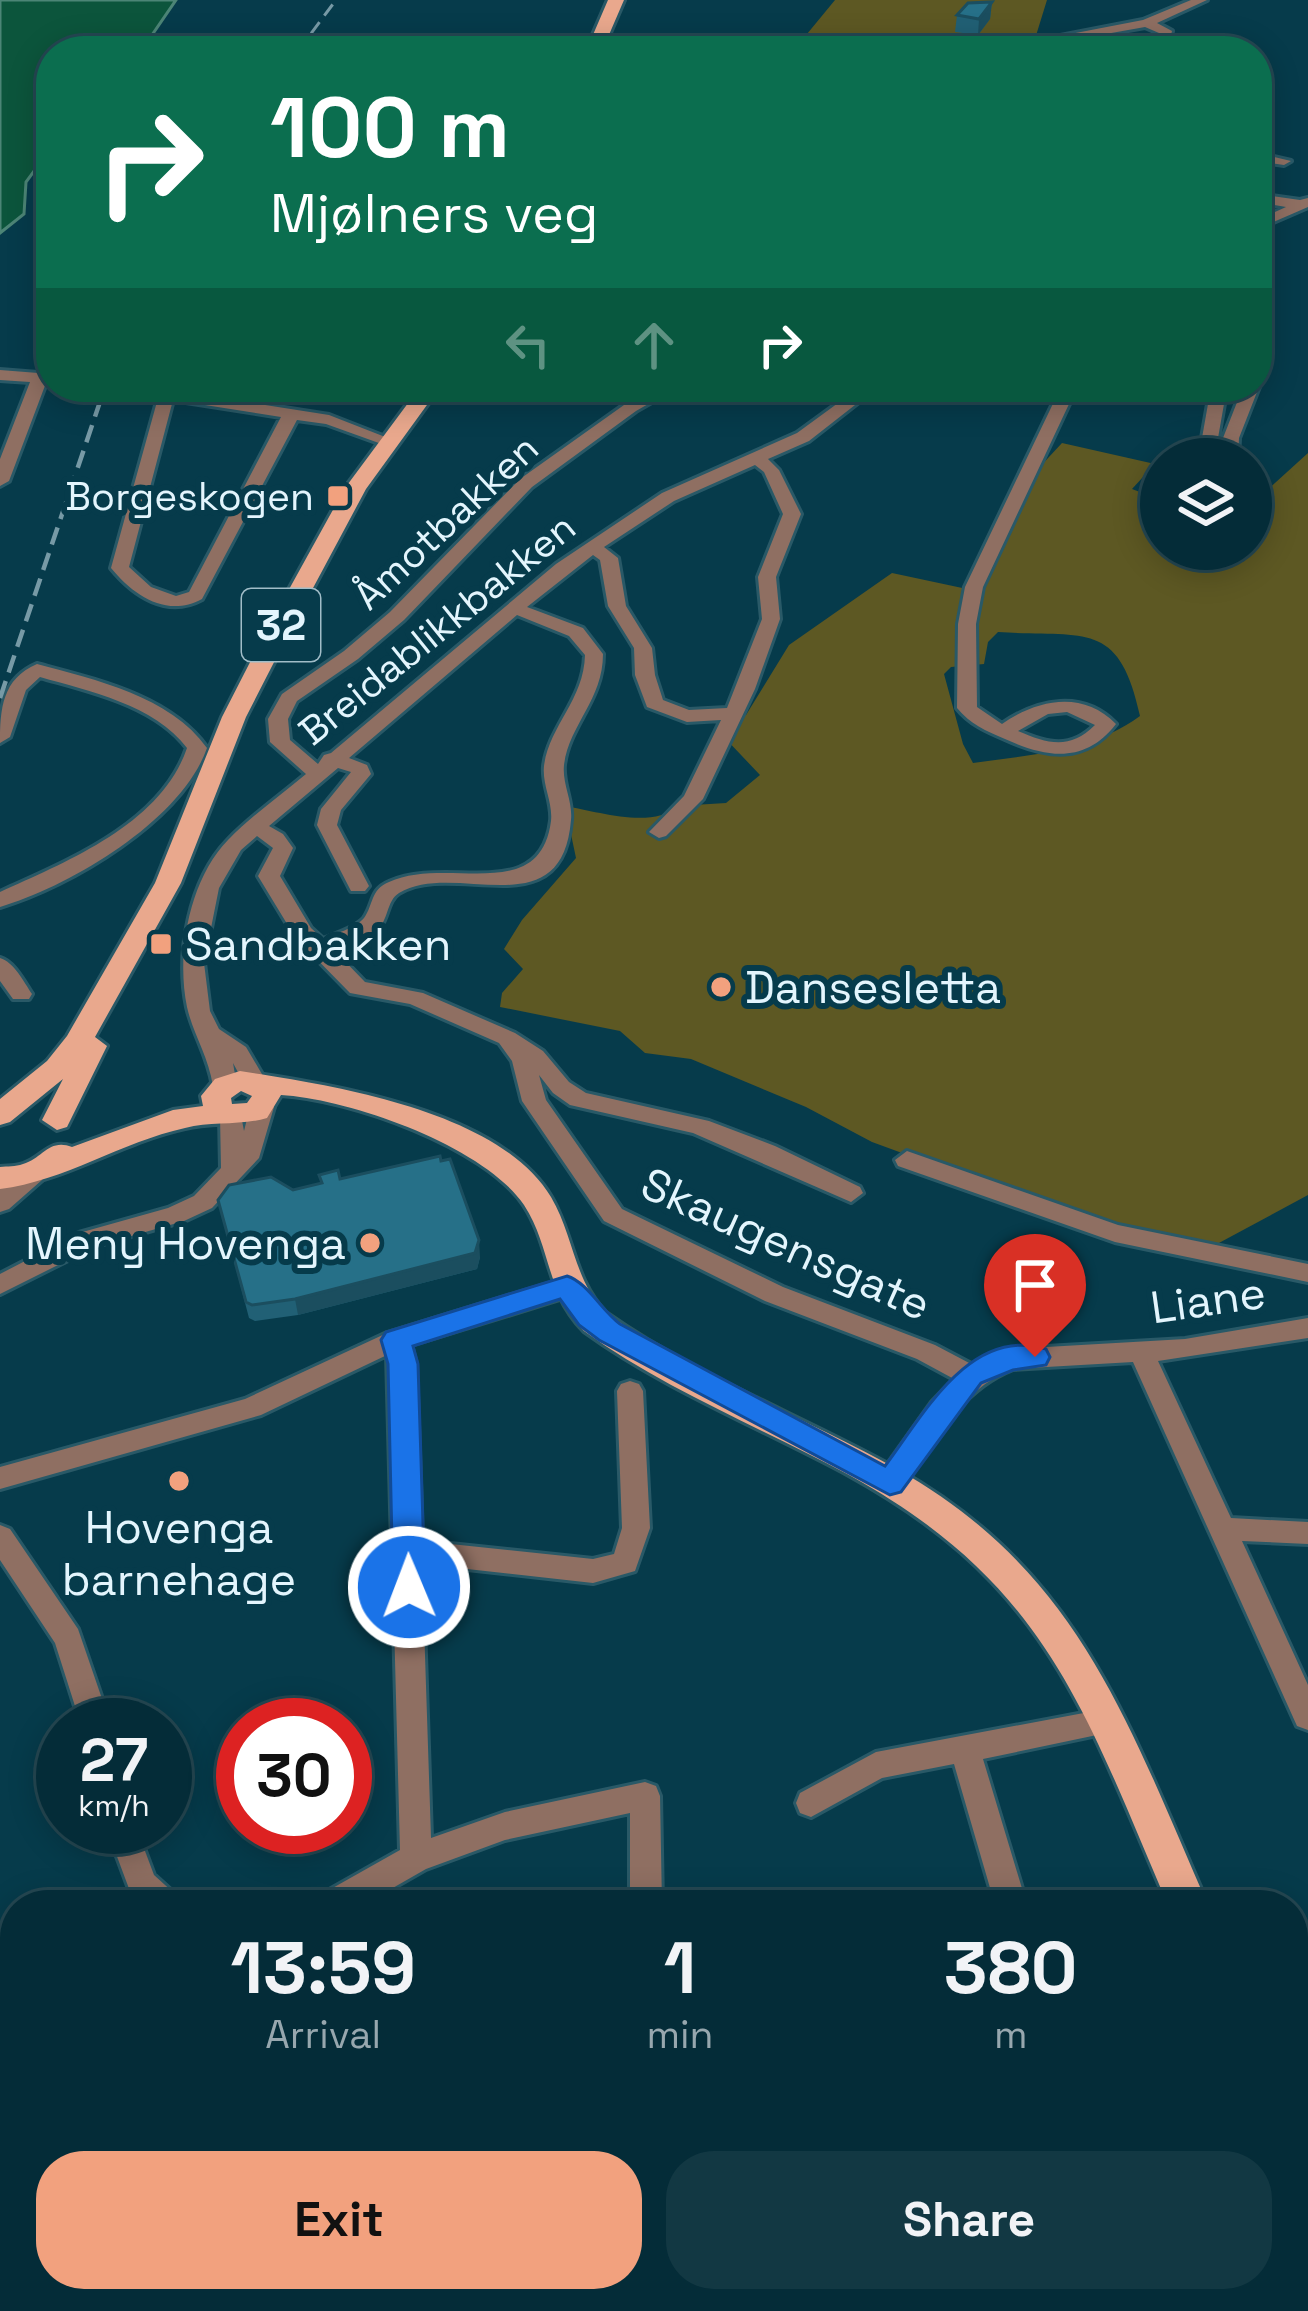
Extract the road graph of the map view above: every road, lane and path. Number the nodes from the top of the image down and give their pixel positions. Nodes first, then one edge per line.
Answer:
1 (616, 0) edge
2 (1201, 0) edge
3 (1146, 22) junction
4 (600, 36) edge
5 (1070, 36) edge
6 (1165, 36) edge
7 (1272, 159) edge
8 (1284, 160) dead end
9 (1272, 200) edge
10 (1305, 204) edge
11 (1272, 218) edge
12 (0, 375) edge
13 (36, 377) edge
14 (36, 400) edge
15 (165, 402) edge
16 (221, 402) edge
17 (244, 402) edge
18 (419, 402) edge
19 (644, 402) edge
20 (850, 402) edge
21 (1062, 402) edge
22 (1216, 402) edge
23 (1245, 402) edge
24 (240, 406) junction
25 (292, 413) junction
26 (1210, 438) dead end
27 (1232, 438) edge
28 (390, 442) junction
29 (757, 457) junction
30 (0, 481) edge
31 (592, 548) junction
32 (512, 607) junction
33 (733, 713) junction
34 (1004, 732) dead end
35 (0, 737) edge
36 (324, 765) junction
37 (254, 826) junction
38 (659, 832) dead end
39 (168, 884) junction
40 (358, 886) dead end
41 (0, 900) edge
42 (320, 950) junction
43 (0, 965) edge
44 (21, 994) dead end
45 (516, 1046) junction
46 (243, 1098) junction
47 (0, 1116) edge
48 (59, 1122) junction
49 (907, 1160) dead end
50 (40, 1171) junction
51 (0, 1178) edge
52 (851, 1193) dead end
53 (0, 1203) edge
54 (1308, 1274) edge
55 (0, 1285) edge
56 (567, 1286) junction
57 (1308, 1328) edge
58 (396, 1340) junction
59 (1142, 1353) junction
60 (970, 1375) junction
61 (630, 1391) dead end
62 (0, 1478) edge
63 (890, 1483) junction
64 (1220, 1528) junction
65 (1308, 1532) edge
66 (0, 1537) edge
67 (409, 1551) junction
68 (87, 1698) edge
69 (1308, 1717) edge
70 (1105, 1722) junction
71 (964, 1747) junction
72 (811, 1803) dead end
73 (131, 1854) edge
74 (416, 1858) junction
75 (148, 1890) edge
76 (359, 1890) edge
77 (646, 1890) edge
78 (1006, 1890) edge
79 (1181, 1890) edge

1 - 4 main road
2 - 3 street
3 - 5 street
3 - 6 street
7 - 8 street
9 - 10 street
10 - 11 street
12 - 13 street
14 - 30 street
15 - 25 street
16 - 24 street
17 - 24 street
18 - 28 main road, 32
19 - 36 street, Åmotbakken
20 - 29 street, Breidablikkbakken
21 - 34 street
22 - 26 street
23 - 27 street
24 - 25 street
25 - 28 street
28 - 39 main road, 32
29 - 31 street, Breidablikkbakken
29 - 33 street
31 - 32 street, Breidablikkbakken
31 - 33 street
32 - 36 street, Breidablikkbakken
32 - 42 street
33 - 38 street
35 - 41 street
36 - 37 street, Breidablikkbakken
36 - 40 street
37 - 42 street, Skaugensgate
37 - 46 street, Breidablikkbakken
39 - 47 main road, 32
39 - 48 main road, 32
42 - 45 street, Skaugensgate
43 - 44 street
45 - 52 street, Skaugensgate
45 - 60 street, Skaugensgate
46 - 48 main road
46 - 50 main road
46 - 55 street, Breidablikkbakken
46 - 56 main road
47 - 48 main road, 32
48 - 50 main road, 32
49 - 54 street
50 - 51 main road
50 - 53 street
56 - 58 street
56 - 63 main road
57 - 59 street, Liane
58 - 62 street
58 - 67 street
59 - 60 street, Liane
59 - 64 street
60 - 63 street
61 - 67 street
63 - 70 main road
64 - 65 street
64 - 69 street
66 - 68 street
67 - 74 street
70 - 71 street
70 - 79 main road
71 - 72 street
71 - 78 street
73 - 75 street
74 - 76 street
74 - 77 street

